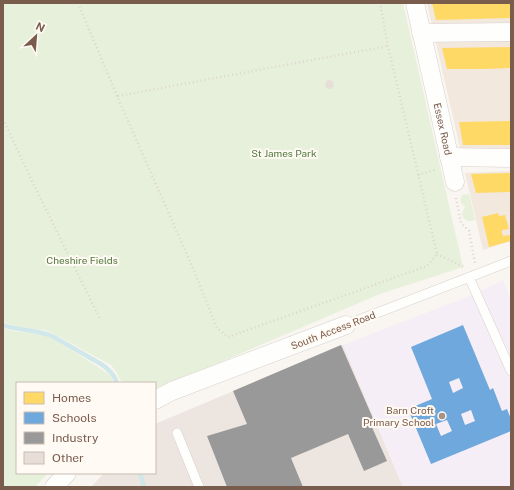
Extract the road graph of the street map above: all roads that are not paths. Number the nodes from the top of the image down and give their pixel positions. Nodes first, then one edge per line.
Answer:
1 (415, 3) edge
2 (511, 32) edge
3 (421, 33) junction
4 (449, 157) junction
5 (511, 158) edge
6 (456, 182) road end
7 (511, 261) edge
8 (469, 277) junction
9 (346, 325) joint
10 (511, 371) edge
11 (156, 400) edge
12 (177, 432) dead end
13 (66, 474) edge
14 (54, 487) edge
15 (199, 487) edge

1 - 3 street, Essex Road
2 - 3 street
3 - 4 street, Essex Road
4 - 5 street
4 - 6 street, Essex Road
7 - 8 lane, South Access Road
8 - 9 lane, South Access Road
8 - 10 lane
9 - 11 street, South Access Road
12 - 15 lane
13 - 14 street

